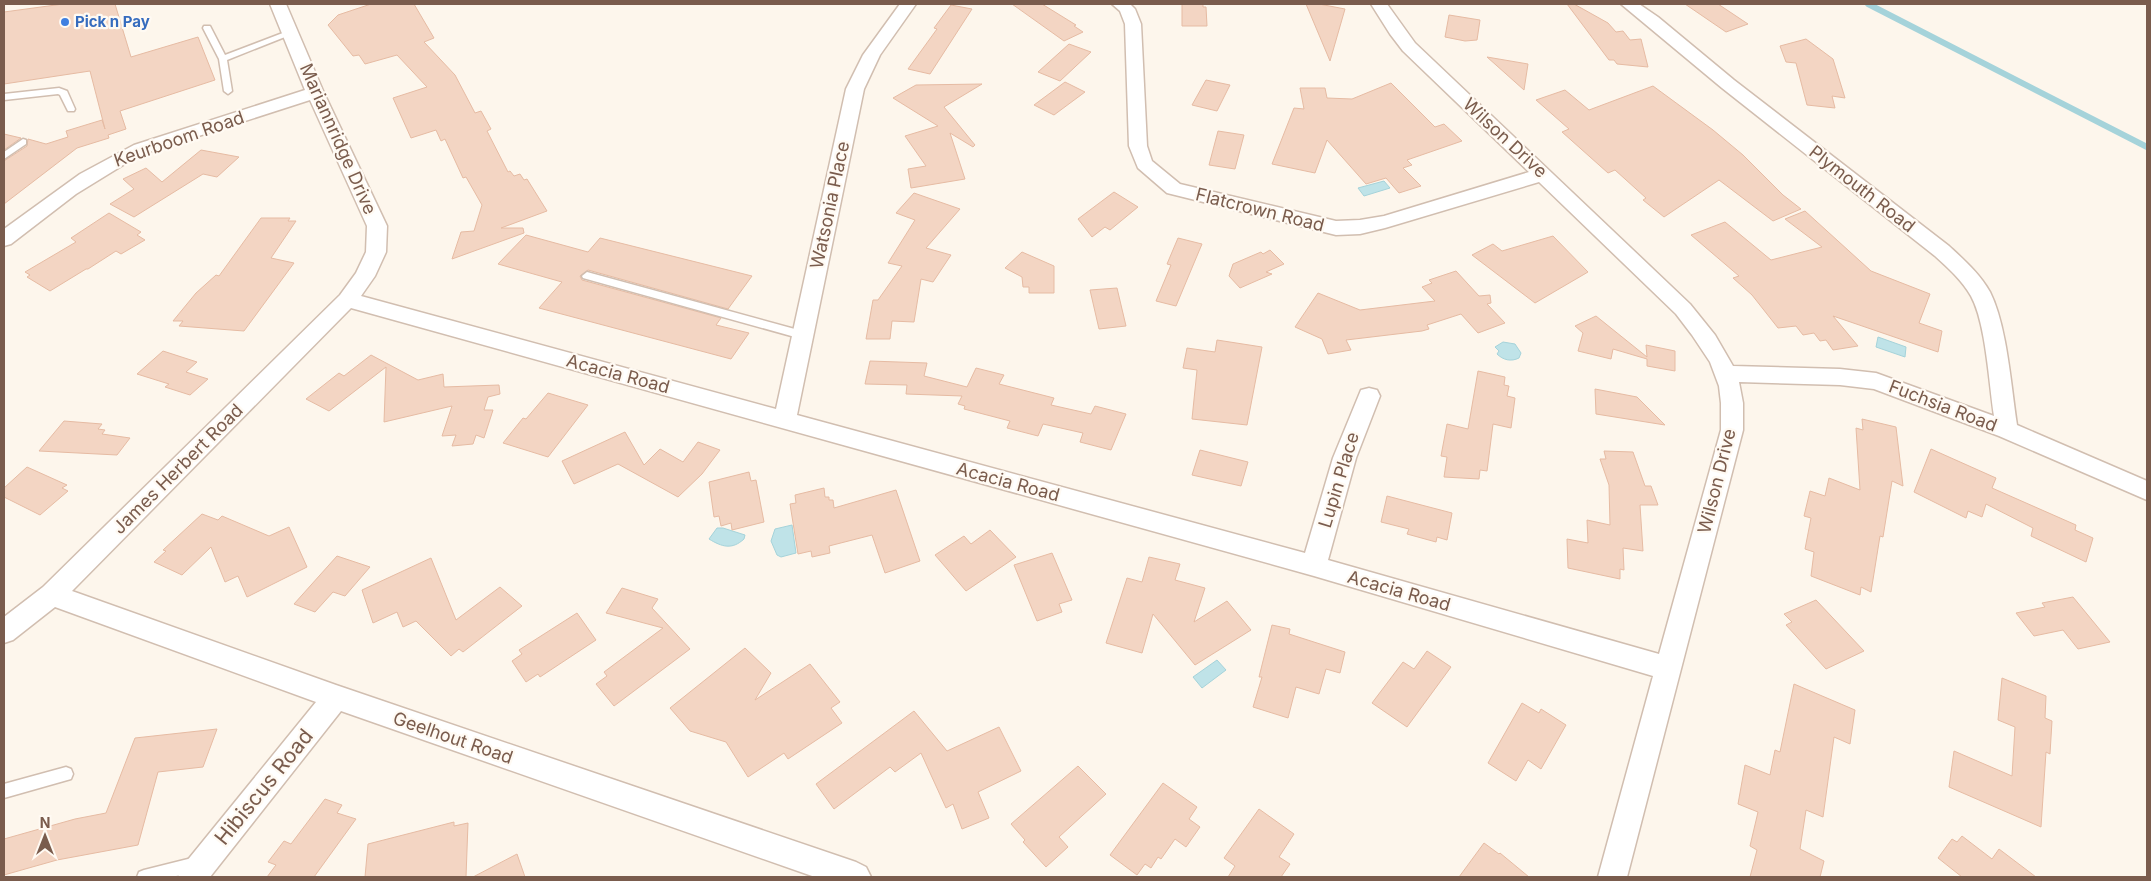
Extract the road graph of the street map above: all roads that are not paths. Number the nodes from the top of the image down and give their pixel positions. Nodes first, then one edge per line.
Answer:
1 (278, 4) edge
2 (908, 4) edge
3 (1120, 4) edge
4 (1379, 4) edge
5 (1629, 4) edge
6 (208, 28) dead end
7 (291, 33) junction
8 (223, 58) junction
9 (228, 90) dead end
10 (315, 93) junction
11 (4, 97) edge
12 (71, 109) dead end
13 (23, 142) dead end
14 (4, 156) edge
15 (1544, 174) junction
16 (4, 239) edge
17 (587, 276) dead end
18 (347, 300) junction
19 (386, 310) junction
20 (321, 325) junction
21 (802, 335) junction
22 (1726, 374) junction
23 (1369, 396) dead end
24 (785, 421) junction
25 (2007, 430) junction
26 (2147, 491) edge
27 (1314, 566) junction
28 (52, 595) junction
29 (4, 632) edge
30 (1669, 669) junction
31 (336, 697) junction
32 (66, 774) dead end
33 (4, 791) edge
34 (199, 869) edge
35 (144, 877) edge
36 (856, 877) edge
37 (1612, 877) edge

1 - 7 street, Mariannridge Drive
2 - 21 street, Watsonia Place
3 - 15 street, Flatcrown Road
4 - 15 street, Wilson Drive
5 - 25 street, Plymouth Road
6 - 8 lane
7 - 8 lane
7 - 10 street, Mariannridge Drive
8 - 9 lane
10 - 16 street, Keurboom Road
10 - 18 street, Mariannridge Drive
11 - 12 lane
13 - 14 lane
15 - 22 street, Wilson Drive
17 - 21 lane
18 - 19 street, Acacia Road
18 - 20 street, James Herbert Road
19 - 20 street
19 - 24 street, Acacia Road
20 - 28 street, James Herbert Road
21 - 24 street, Watsonia Place
22 - 25 street, Fuchsia Road
22 - 30 street, Wilson Drive
23 - 27 street, Lupin Place
24 - 27 street, Acacia Road
25 - 26 street, Fuchsia Road
27 - 30 street, Acacia Road
28 - 29 street, James Herbert Road
28 - 31 street, Geelhout Road
30 - 37 street, Wilson Drive
31 - 34 street, Hibiscus Road
31 - 36 street, Geelhout Road
32 - 33 lane
34 - 35 lane

